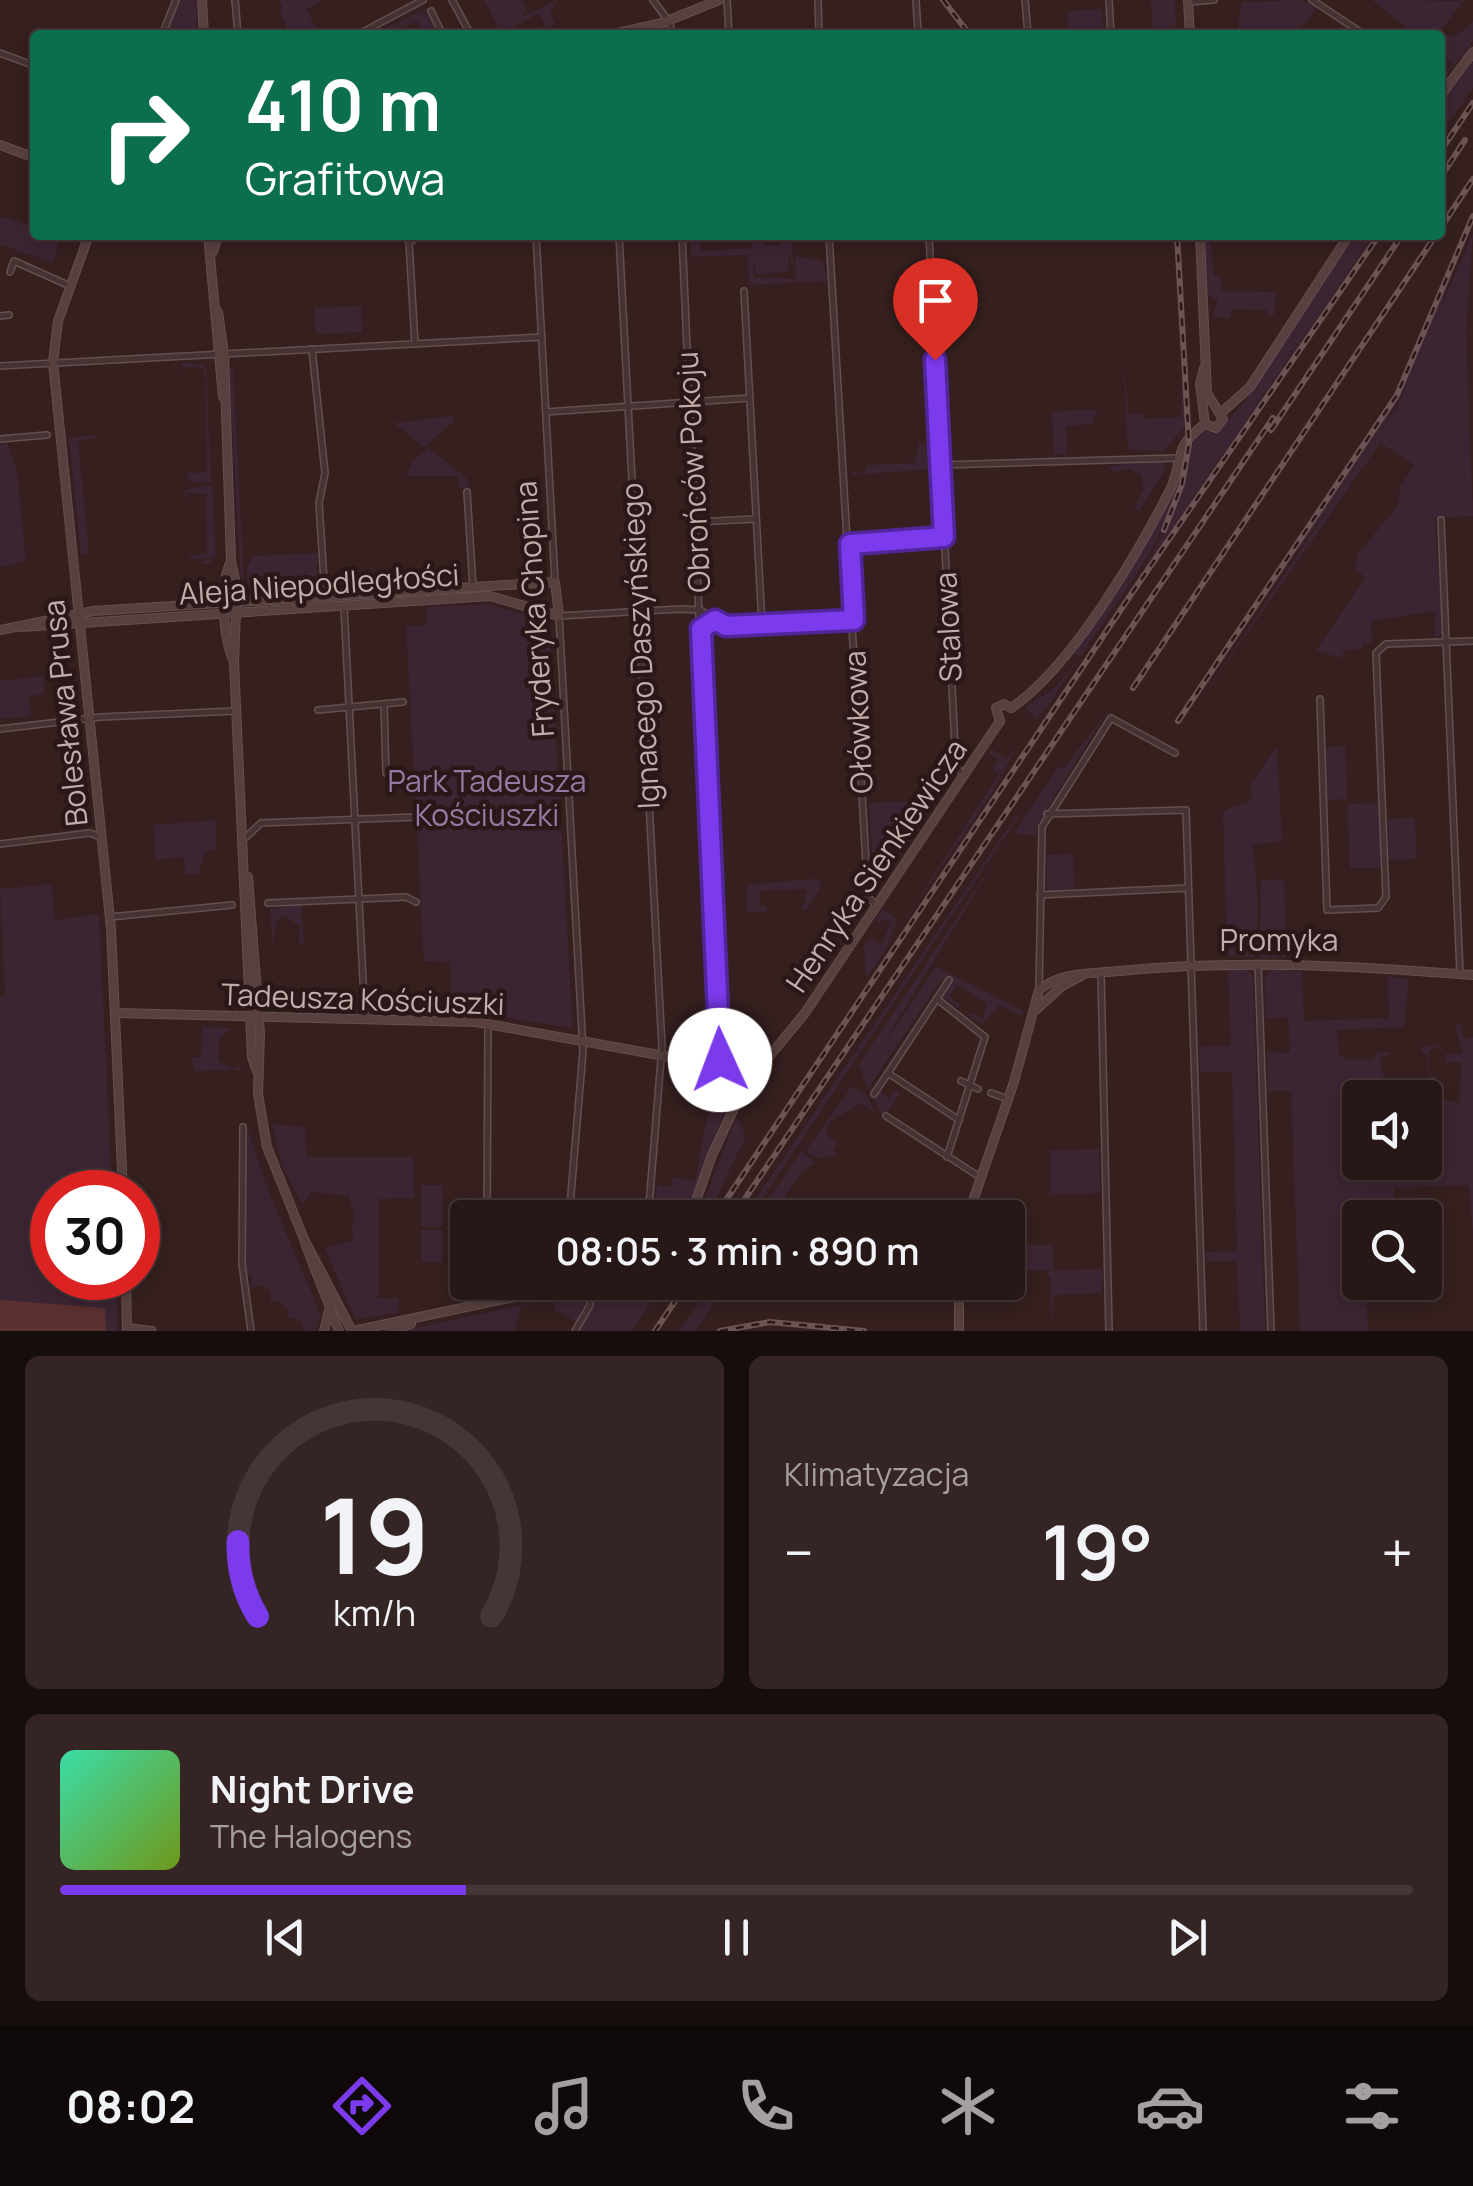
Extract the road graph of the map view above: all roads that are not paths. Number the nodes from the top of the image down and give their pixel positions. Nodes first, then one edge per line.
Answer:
1 (176, 0) edge
2 (202, 0) edge
3 (236, 0) edge
4 (422, 0) edge
5 (452, 0) edge
6 (654, 0) edge
7 (719, 0) edge
8 (727, 0) edge
9 (818, 0) edge
10 (916, 0) edge
11 (1025, 0) edge
12 (1109, 0) edge
13 (1214, 0) edge
14 (1312, 0) edge
15 (1188, 1) edge
16 (431, 11) dead end
17 (668, 21) junction
18 (164, 30) edge
19 (204, 30) edge
20 (238, 30) edge
21 (367, 30) edge
22 (441, 30) edge
23 (468, 30) edge
24 (630, 30) edge
25 (671, 30) edge
26 (729, 30) edge
27 (820, 30) edge
28 (918, 30) edge
29 (1028, 30) edge
30 (1111, 30) edge
31 (1190, 30) edge
32 (1357, 30) edge
33 (1473, 52) edge
34 (0, 54) edge
35 (30, 64) edge
36 (1445, 86) edge
37 (0, 145) edge
38 (30, 156) edge
39 (87, 240) edge
40 (210, 240) edge
41 (217, 240) edge
42 (413, 240) edge
43 (536, 240) edge
44 (619, 240) edge
45 (682, 240) edge
46 (829, 240) edge
47 (929, 240) edge
48 (1200, 240) edge
49 (1346, 240) edge
50 (214, 252) junction
51 (10, 272) dead end
52 (70, 286) junction
53 (744, 290) dead end
54 (0, 316) edge
55 (9, 316) dead end
56 (542, 337) junction
57 (416, 344) junction
58 (312, 349) junction
59 (220, 354) junction
60 (53, 362) junction
61 (0, 366) edge
62 (749, 398) junction
63 (691, 402) junction
64 (628, 407) junction
65 (546, 412) junction
66 (1213, 412) junction
67 (1204, 424) junction
68 (47, 435) dead end
69 (0, 439) edge
70 (1177, 458) junction
71 (940, 466) junction
72 (467, 492) dead end
73 (756, 519) junction
74 (1442, 520) dead end
75 (696, 522) junction
76 (944, 537) junction
77 (850, 544) junction
78 (231, 560) junction
79 (555, 582) junction
80 (473, 588) junction
81 (490, 591) junction
82 (325, 597) junction
83 (291, 598) junction
84 (237, 601) junction
85 (226, 602) junction
86 (344, 606) junction
87 (291, 609) junction
88 (700, 610) junction
89 (638, 611) junction
90 (237, 612) junction
91 (226, 613) junction
92 (559, 616) junction
93 (78, 617) junction
94 (715, 620) junction
95 (854, 620) junction
96 (762, 624) junction
97 (701, 629) junction
98 (0, 630) edge
99 (1446, 640) junction
100 (1473, 640) edge
101 (234, 662) junction
102 (1320, 699) dead end
103 (403, 702) dead end
104 (384, 704) junction
105 (349, 707) junction
106 (318, 710) dead end
107 (238, 711) junction
108 (89, 718) junction
109 (0, 729) edge
110 (1175, 752) dead end
111 (386, 773) dead end
112 (964, 776) junction
113 (1047, 814) junction
114 (416, 817) dead end
115 (356, 820) junction
116 (246, 837) junction
117 (102, 841) junction
118 (0, 842) edge
119 (1188, 888) junction
120 (1040, 895) junction
121 (360, 899) junction
122 (416, 902) dead end
123 (268, 903) dead end
124 (232, 905) dead end
125 (877, 906) junction
126 (110, 917) junction
127 (1189, 964) junction
128 (1258, 964) junction
129 (1101, 973) junction
130 (1086, 974) junction
131 (1460, 974) junction
132 (1473, 975) edge
133 (949, 980) dead end
134 (1039, 990) junction
135 (937, 999) junction
136 (1034, 1012) junction
137 (116, 1014) junction
138 (255, 1018) junction
139 (366, 1019) junction
140 (488, 1023) junction
141 (582, 1040) junction
142 (662, 1056) junction
143 (722, 1068) junction
144 (888, 1072) junction
145 (749, 1081) junction
146 (961, 1081) dead end
147 (970, 1086) junction
148 (978, 1090) dead end
149 (874, 1094) dead end
150 (992, 1094) dead end
151 (1008, 1098) junction
152 (886, 1116) dead end
153 (959, 1120) junction
154 (244, 1127) dead end
155 (947, 1157) junction
156 (122, 1170) edge
157 (975, 1174) dead end
158 (487, 1200) edge
159 (570, 1200) edge
160 (650, 1200) edge
161 (697, 1200) edge
162 (973, 1200) edge
163 (304, 1239) junction
164 (126, 1300) edge
165 (489, 1300) edge
166 (502, 1300) edge
167 (589, 1300) edge
168 (958, 1300) edge
169 (489, 1303) junction
170 (328, 1306) junction
171 (434, 1315) junction
172 (127, 1329) edge
173 (147, 1331) edge
174 (252, 1331) edge
175 (324, 1331) edge
176 (339, 1331) edge
177 (352, 1331) edge
178 (390, 1331) edge
179 (575, 1331) edge
180 (959, 1331) edge
181 (1109, 1331) edge
182 (1203, 1331) edge
183 (1271, 1331) edge

1 - 18 street
2 - 19 street
3 - 20 street
4 - 21 street
5 - 23 street
6 - 17 street
7 - 17 street
8 - 26 street
9 - 27 street
10 - 28 street
11 - 29 street
12 - 30 street
13 - 15 street
14 - 32 street
15 - 31 street
16 - 22 street
17 - 24 street
17 - 25 street
33 - 36 street
34 - 35 street
37 - 38 street
39 - 52 street, Bolesława Prusa
40 - 50 street
41 - 50 street
42 - 57 street
43 - 56 street, Fryderyka Chopina
44 - 64 street, Ignacego Daszyńskiego
45 - 63 street, Obrońców Pokoju
46 - 77 street, Ołówkowa
47 - 71 street, Stalowa
48 - 66 street
49 - 66 street
50 - 59 street
51 - 52 street
52 - 60 street, Bolesława Prusa
53 - 62 street
54 - 55 street
56 - 57 street
56 - 65 street, Fryderyka Chopina
57 - 58 street
58 - 59 street
58 - 82 street
59 - 60 street
59 - 78 street
60 - 61 street
60 - 93 street, Bolesława Prusa
62 - 63 street
62 - 73 street
63 - 64 street
63 - 75 street, Obrońców Pokoju
64 - 65 street
64 - 89 street, Ignacego Daszyńskiego
65 - 79 street, Fryderyka Chopina
66 - 67 street
66 - 67 street
67 - 70 street
68 - 69 street
70 - 71 street
70 - 112 street, Henryka Sienkiewicza
71 - 76 street, Stalowa
72 - 80 street
73 - 75 street
73 - 96 street
74 - 99 street
75 - 88 street, Obrońców Pokoju
76 - 77 street
76 - 112 street, Stalowa
77 - 95 street, Ołówkowa
78 - 84 street
78 - 85 street
79 - 81 street, Aleja Niepodległości
79 - 92 street, Fryderyka Chopina
80 - 81 street, Aleja Niepodległości
80 - 82 street, Aleja Niepodległości
81 - 86 street, Aleja Niepodległości
81 - 92 street, Aleja Niepodległości
82 - 83 street, Aleja Niepodległości
83 - 84 street, Aleja Niepodległości
83 - 87 street
84 - 85 street, Aleja Niepodległości
84 - 90 street
85 - 91 street
85 - 93 street, Aleja Niepodległości
86 - 87 street, Aleja Niepodległości
86 - 105 street
87 - 90 street, Aleja Niepodległości
88 - 89 street
88 - 94 street
88 - 97 street, Obrońców Pokoju
89 - 92 street
89 - 142 street, Ignacego Daszyńskiego
90 - 91 street, Aleja Niepodległości
90 - 101 street
91 - 93 street, Aleja Niepodległości
91 - 101 street
92 - 141 street, Fryderyka Chopina
93 - 98 street
93 - 108 street, Bolesława Prusa
94 - 96 street
94 - 97 street
95 - 96 street
95 - 125 street, Ołówkowa
97 - 143 street, Obrońców Pokoju
99 - 100 street
99 - 102 street
99 - 131 street
101 - 107 street
103 - 104 street
104 - 105 street
104 - 111 street
105 - 106 street
105 - 115 street
107 - 108 street
107 - 116 street
108 - 109 street
108 - 117 street, Bolesława Prusa
110 - 113 street
112 - 125 street, Henryka Sienkiewicza
113 - 119 street
113 - 120 street
114 - 115 street
115 - 116 street
115 - 121 street
116 - 138 street
117 - 118 street
117 - 126 street, Bolesława Prusa
119 - 120 street
119 - 127 street
120 - 134 street
121 - 122 street
121 - 123 street
121 - 139 street
124 - 126 street
125 - 145 street, Henryka Sienkiewicza
126 - 137 street, Bolesława Prusa
127 - 128 street, Promyka
127 - 129 street, Promyka
127 - 182 street
128 - 131 street, Promyka
128 - 183 street
129 - 130 street, Promyka
129 - 181 street
130 - 134 street, Promyka
130 - 136 street
131 - 132 street, Promyka
133 - 135 street
134 - 136 street
135 - 144 street
135 - 147 street
136 - 151 street
137 - 138 street, Tadeusza Kościuszki
137 - 156 street, Bolesława Prusa
138 - 139 street, Tadeusza Kościuszki
138 - 163 street
139 - 140 street, Tadeusza Kościuszki
140 - 141 street, Tadeusza Kościuszki
140 - 158 street
141 - 142 street, Tadeusza Kościuszki
141 - 159 street, Fryderyka Chopina
142 - 143 street, Tadeusza Kościuszki
142 - 160 street, Ignacego Daszyńskiego
143 - 145 street, Tadeusza Kościuszki
144 - 149 street
144 - 153 street
145 - 161 street, Henryka Sienkiewicza
146 - 147 street
147 - 148 street
147 - 153 street
150 - 151 street
151 - 162 street
152 - 155 street
153 - 155 street
154 - 174 street
155 - 157 street
163 - 170 street
163 - 177 street
164 - 172 street
165 - 169 street
166 - 169 street
167 - 179 street
168 - 180 street
169 - 171 street
170 - 175 street
170 - 176 street
171 - 177 street
171 - 178 street
172 - 173 street

